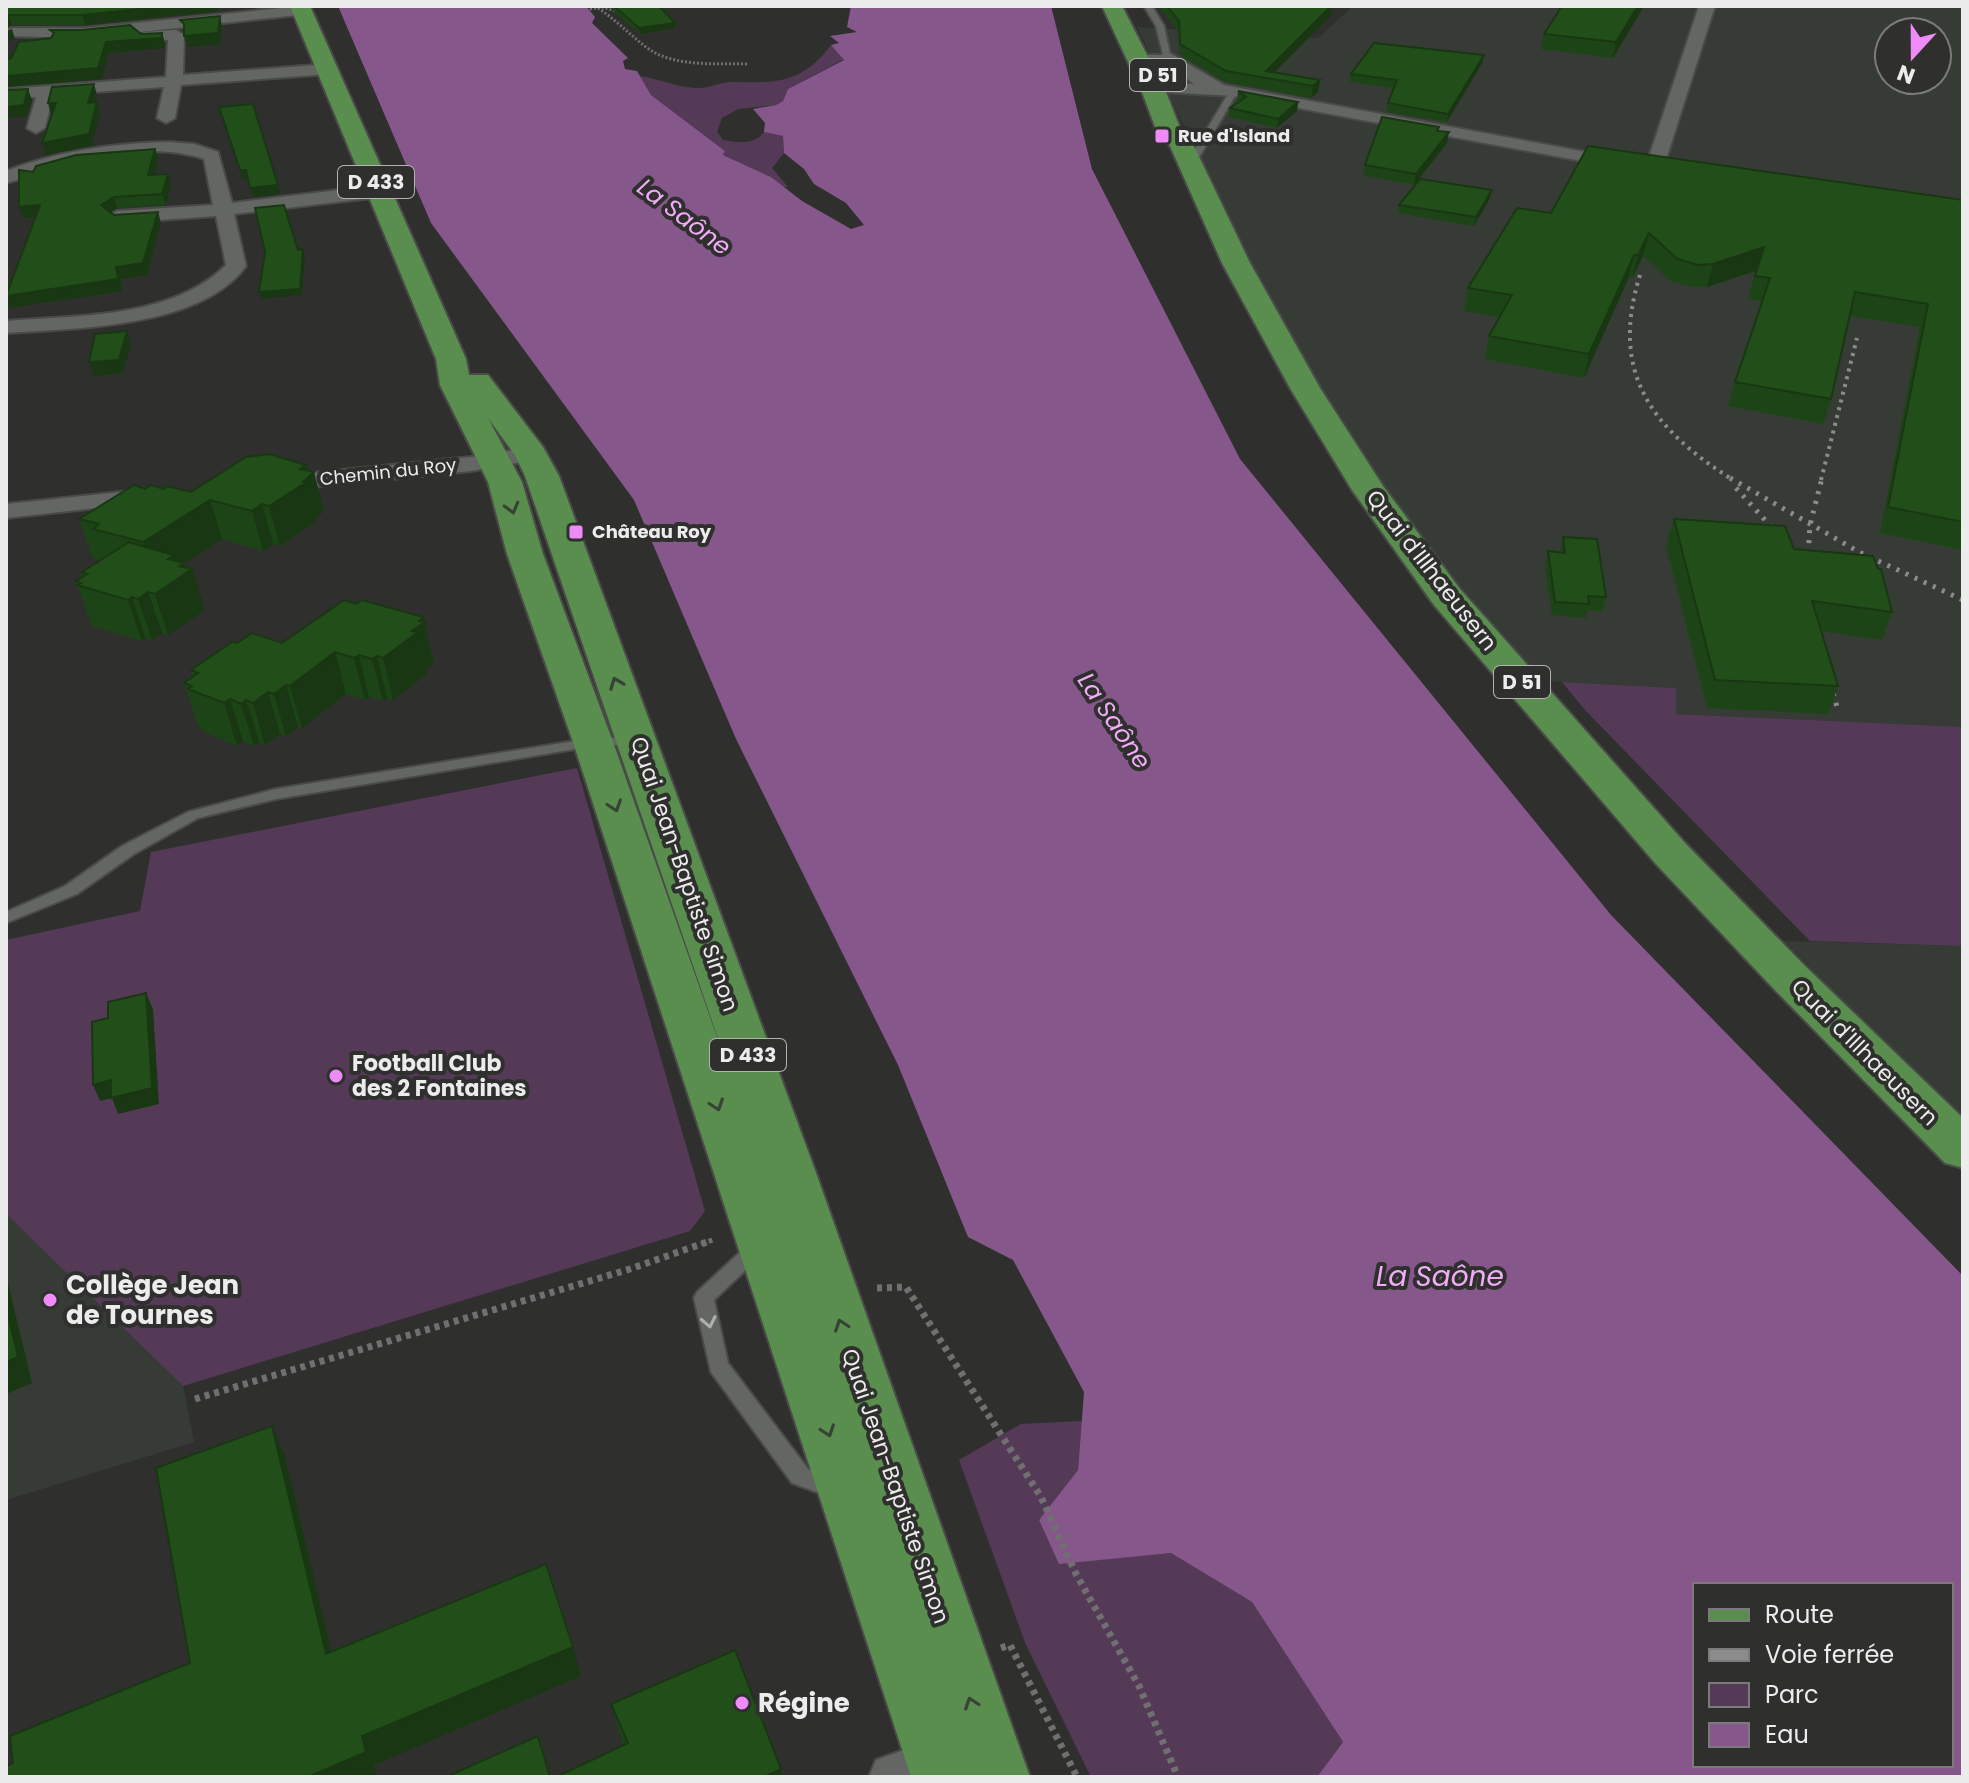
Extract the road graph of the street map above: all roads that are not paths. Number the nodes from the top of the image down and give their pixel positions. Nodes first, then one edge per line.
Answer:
1 (1112, 6) edge
2 (1128, 6) edge
3 (1148, 6) edge
4 (1707, 6) edge
5 (301, 8) edge
6 (1151, 57) junction
7 (329, 69) junction
8 (174, 81) junction
9 (1157, 87) junction
10 (46, 91) junction
11 (1233, 93) junction
12 (6, 94) edge
13 (166, 118) dead end
14 (36, 128) dead end
15 (1184, 149) junction
16 (6, 177) edge
17 (380, 191) junction
18 (224, 210) junction
19 (117, 217) edge
20 (6, 327) edge
21 (512, 457) junction
22 (254, 486) edge
23 (176, 494) edge
24 (6, 511) edge
25 (616, 741) junction
26 (6, 918) edge
27 (1963, 1149) edge
28 (767, 1236) junction
29 (872, 1488) junction
30 (931, 1773) edge
31 (996, 1777) edge

1 - 6 main road, Quai d'Illhaeusern / D 51
2 - 6 main road, Quai d'Illhaeusern / D 51
3 - 6 lane
4 - 11 street
5 - 7 main road, Quai Jean-Baptiste Simon / D 433
5 - 8 street
6 - 9 main road, Quai d'Illhaeusern / D 51
6 - 11 street
7 - 8 street
7 - 17 main road, Quai Jean-Baptiste Simon / D 433
8 - 10 street
8 - 13 street
9 - 11 street
9 - 15 main road, Quai d'Illhaeusern / D 51
10 - 12 street
10 - 14 street
11 - 15 lane
15 - 27 main road, Quai d'Illhaeusern / D 51
16 - 18 street
17 - 18 street
17 - 21 main road, Quai Jean-Baptiste Simon / D 433
18 - 19 street
18 - 20 street
21 - 22 street, Chemin du Roy
21 - 25 main road, Quai Jean-Baptiste Simon / D 433
23 - 24 street
25 - 26 lane
25 - 28 main road, Quai Jean-Baptiste Simon / D 433
28 - 29 main road, Quai Jean-Baptiste Simon / D 433
28 -> 29 lane
29 - 30 main road, Quai Jean-Baptiste Simon / D 433
31 -> 29 main road, Quai Jean-Baptiste Simon / D 433

